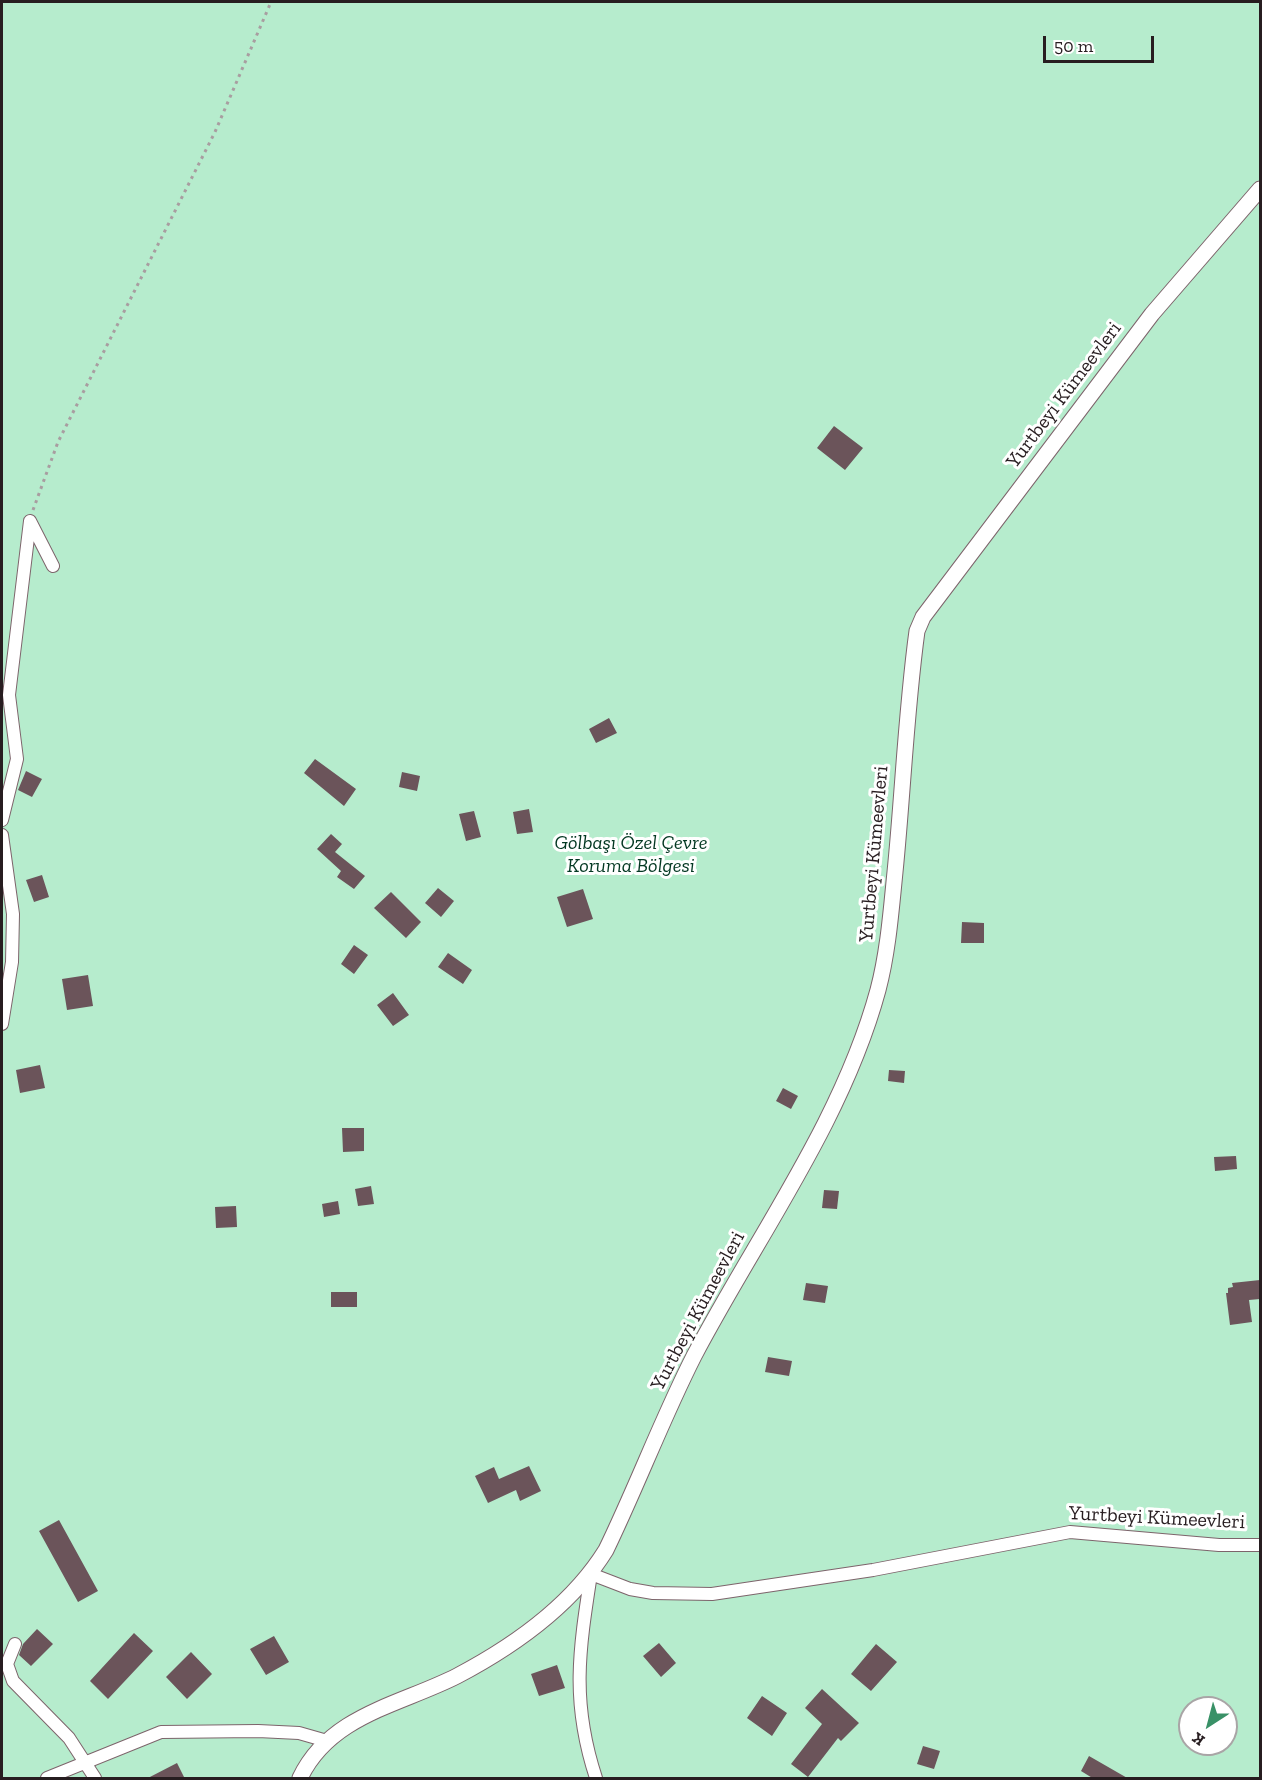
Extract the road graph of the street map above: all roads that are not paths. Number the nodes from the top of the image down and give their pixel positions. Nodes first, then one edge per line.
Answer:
1 (1260, 189) edge
2 (53, 566) dead end
3 (2, 820) edge
4 (2, 835) edge
5 (2, 1024) edge
6 (1260, 1545) edge
7 (591, 1574) junction
8 (15, 1644) dead end
9 (327, 1741) junction
10 (87, 1764) junction
11 (47, 1779) edge
12 (95, 1779) edge
13 (300, 1779) edge
14 (596, 1779) edge

1 - 7 street, Yurtbeyi Kümeevleri
2 - 3 street
4 - 5 street
6 - 7 street, Yurtbeyi Kümeevleri
7 - 9 street, Yurtbeyi Kümeevleri
7 - 14 street, Yurtbeyi Kümeevleri
8 - 10 street
9 - 10 street
9 - 13 street, Yurtbeyi Kümeevleri
10 - 11 street
10 - 12 street

